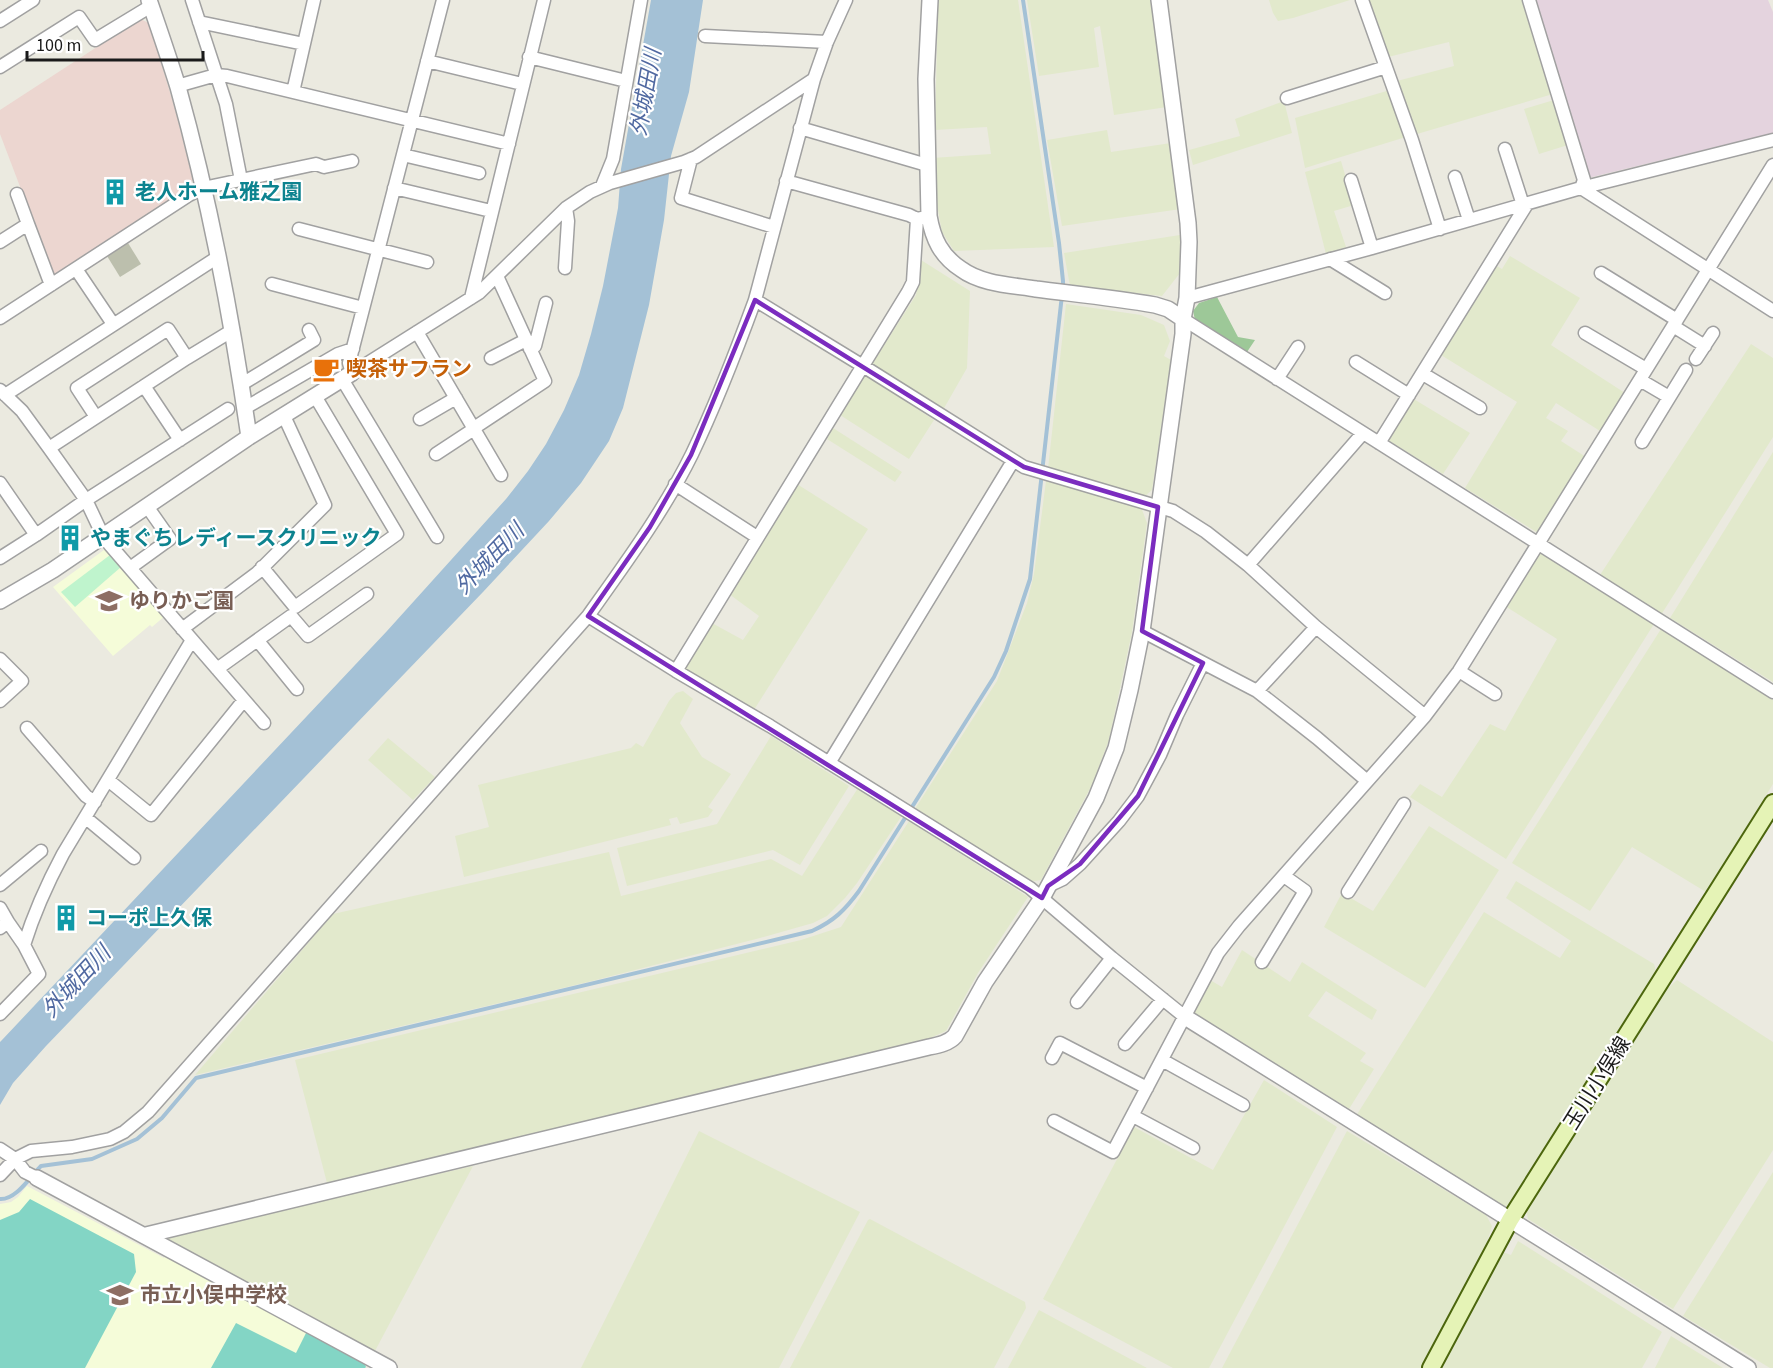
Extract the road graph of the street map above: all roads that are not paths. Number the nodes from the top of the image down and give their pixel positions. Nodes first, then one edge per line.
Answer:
1 (33, 0) edge
2 (192, 0) edge
3 (314, 0) edge
4 (443, 0) edge
5 (544, 0) edge
6 (641, 0) edge
7 (846, 0) edge
8 (930, 0) edge
9 (1159, 0) edge
10 (1362, 0) edge
11 (1529, 0) edge
12 (150, 3) edge
13 (0, 21) edge
14 (199, 22) junction
15 (705, 36) dead end
16 (827, 42) junction
17 (304, 44) junction
18 (529, 57) junction
19 (427, 61) junction
20 (0, 67) edge
21 (1386, 67) junction
22 (216, 75) junction
23 (814, 79) junction
24 (626, 81) junction
25 (522, 84) junction
26 (177, 86) junction
27 (293, 92) junction
28 (1287, 98) dead end
29 (412, 120) junction
30 (800, 128) junction
31 (1773, 140) edge
32 (508, 144) junction
33 (1505, 149) dead end
34 (403, 155) junction
35 (352, 161) dead end
36 (687, 161) junction
37 (927, 165) junction
38 (1773, 165) edge
39 (479, 172) dead end
40 (1455, 177) dead end
41 (241, 180) junction
42 (1351, 180) dead end
43 (786, 181) junction
44 (606, 184) junction
45 (203, 188) junction
46 (394, 188) junction
47 (1581, 188) junction
48 (17, 194) dead end
49 (1525, 205) junction
50 (566, 208) junction
51 (492, 211) junction
52 (923, 218) junction
53 (1469, 220) junction
54 (28, 224) junction
55 (774, 227) junction
56 (299, 229) dead end
57 (1440, 229) junction
58 (0, 242) edge
59 (1372, 248) junction
60 (378, 249) junction
61 (218, 257) junction
62 (1330, 259) junction
63 (427, 262) dead end
64 (565, 268) dead end
65 (76, 269) junction
66 (1708, 269) junction
67 (1601, 273) dead end
68 (497, 276) junction
69 (272, 284) dead end
70 (51, 285) junction
71 (1385, 293) dead end
72 (471, 298) junction
73 (1187, 298) junction
74 (755, 300) junction
75 (546, 303) dead end
76 (363, 308) junction
77 (1773, 311) edge
78 (0, 318) edge
79 (1183, 319) junction
80 (1675, 323) junction
81 (113, 324) junction
82 (233, 330) junction
83 (309, 330) dead end
84 (417, 332) junction
85 (1585, 333) dead end
86 (1713, 333) dead end
87 (528, 344) junction
88 (1705, 346) junction
89 (1298, 347) dead end
90 (353, 349) junction
91 (187, 358) junction
92 (491, 358) dead end
93 (1696, 359) dead end
94 (1356, 362) dead end
95 (863, 366) junction
96 (1686, 370) dead end
97 (1423, 374) junction
98 (1643, 374) junction
99 (347, 376) junction
100 (1277, 380) junction
101 (242, 384) junction
102 (144, 386) junction
103 (2, 393) edge
104 (1409, 395) junction
105 (315, 396) junction
106 (1669, 397) junction
107 (456, 398) junction
108 (245, 408) junction
109 (1480, 408) dead end
110 (228, 409) dead end
111 (284, 416) junction
112 (96, 417) junction
113 (420, 419) dead end
114 (474, 429) junction
115 (1363, 433) junction
116 (249, 437) junction
117 (180, 440) junction
118 (1642, 442) dead end
119 (1379, 443) junction
120 (49, 448) junction
121 (436, 454) dead end
122 (1013, 461) junction
123 (501, 475) dead end
124 (0, 483) edge
125 (675, 484) junction
126 (86, 500) junction
127 (1158, 507) junction
128 (151, 512) dead end
129 (36, 535) junction
130 (103, 536) junction
131 (437, 537) dead end
132 (757, 537) junction
133 (1539, 544) junction
134 (0, 558) edge
135 (1248, 565) junction
136 (262, 567) junction
137 (130, 568) junction
138 (367, 594) dead end
139 (0, 602) edge
140 (588, 616) junction
141 (1316, 627) junction
142 (182, 629) junction
143 (1142, 631) junction
144 (192, 640) junction
145 (258, 640) junction
146 (0, 659) edge
147 (1203, 663) junction
148 (217, 669) junction
149 (676, 671) junction
150 (1459, 671) junction
151 (297, 689) dead end
152 (1257, 691) junction
153 (1773, 692) edge
154 (1494, 694) dead end
155 (244, 700) junction
156 (0, 701) edge
157 (1425, 716) junction
158 (264, 723) dead end
159 (27, 728) dead end
160 (829, 763) junction
161 (108, 780) junction
162 (1366, 780) junction
163 (95, 802) junction
164 (1773, 803) edge
165 (1404, 804) dead end
166 (86, 818) junction
167 (42, 851) dead end
168 (134, 858) dead end
169 (1284, 876) junction
170 (0, 885) edge
171 (1045, 892) junction
172 (1348, 892) dead end
173 (0, 908) edge
174 (4, 925) edge
175 (24, 945) junction
176 (1112, 958) junction
177 (1262, 962) dead end
178 (1163, 999) junction
179 (1077, 1002) dead end
180 (0, 1014) edge
181 (1185, 1017) junction
182 (1125, 1044) dead end
183 (1052, 1058) dead end
184 (1162, 1060) junction
185 (1147, 1088) junction
186 (1243, 1106) dead end
187 (1132, 1116) junction
188 (1054, 1121) dead end
189 (1193, 1148) dead end
190 (0, 1149) edge
191 (15, 1159) junction
192 (0, 1175) edge
193 (32, 1175) joint
194 (1510, 1220) junction
195 (146, 1235) junction
196 (379, 1366) edge
197 (1431, 1368) edge
198 (1748, 1368) edge

1 - 13 street
2 - 14 street
3 - 17 street
4 - 19 street
5 - 18 street
6 - 24 street
7 - 16 street
8 - 37 street
9 - 73 street
10 - 21 street
11 - 47 street
12 - 20 street
12 - 26 street
14 - 17 street
14 - 22 street
15 - 16 street
16 - 23 street
17 - 27 street
18 - 24 street
18 - 25 street
19 - 25 street
19 - 29 street
21 - 28 street
21 - 57 street
22 - 26 street
22 - 27 street
22 - 41 street
23 - 30 street
23 - 36 street
24 - 44 street
25 - 32 street
26 - 45 street
27 - 29 street
29 - 32 street
29 - 34 street
30 - 37 street
30 - 43 street
31 - 47 street
32 - 51 street
33 - 49 street
34 - 39 street
34 - 46 street
35 - 41 street
36 - 44 street
36 - 55 street
37 - 52 street
38 - 66 street
40 - 53 street
41 - 45 street
42 - 59 street
43 - 52 street
43 - 55 street
44 - 50 street
45 - 61 street
45 - 65 street
46 - 51 street
46 - 60 street
47 - 49 street
47 - 66 street
48 - 54 street
49 - 53 street
49 - 97 street
50 - 64 street
50 - 68 street
51 - 72 street
52 - 79 street
52 - 95 street
53 - 57 street
54 - 58 street
54 - 70 street
55 - 74 street
56 - 60 street
57 - 59 street
59 - 62 street
60 - 63 street
60 - 76 street
61 - 81 street
61 - 82 street
62 - 71 street
62 - 73 street
65 - 70 street
65 - 81 street
66 - 77 street
66 - 80 street
67 - 80 street
68 - 72 street
68 - 87 street
69 - 76 street
70 - 78 street
72 - 84 street
73 - 79 street
74 - 95 street
74 - 125 street
75 - 87 street
76 - 90 street
79 - 100 street
79 - 127 street
80 - 88 street
80 - 98 street
81 - 103 street
82 - 91 street
82 - 101 street
83 - 101 street
84 - 99 street
84 - 107 street
85 - 98 street
86 - 88 street
87 - 92 street
87 - 114 street
88 - 93 street
89 - 100 street
90 - 99 street
90 - 108 street
91 - 102 street
91 - 112 street
94 - 104 street
95 - 122 street
95 - 132 street
96 - 106 street
97 - 104 street
97 - 109 street
98 - 106 street
98 - 133 street
99 - 105 street
99 - 131 street
100 - 115 street
101 - 108 street
102 - 112 street
102 - 117 street
103 - 120 street
104 - 119 street
105 - 111 street
105 - 136 street
106 - 118 street
107 - 113 street
107 - 114 street
108 - 116 street
110 - 117 street
111 - 116 street
111 - 136 street
112 - 120 street
114 - 121 street
114 - 123 street
115 - 119 street
115 - 135 street
116 - 130 street
117 - 126 street
119 - 133 street
120 - 126 street
122 - 127 street
122 - 160 street
124 - 129 street
125 - 132 street
125 - 140 street
126 - 129 street
126 - 130 street
127 - 135 street
127 - 143 street
128 - 137 street
129 - 134 street
130 - 137 street
130 - 139 street
132 - 149 street
133 - 150 street
133 - 153 street
135 - 141 street
136 - 142 street
137 - 142 street
138 - 145 street
140 - 149 street
140 - 191 street
141 - 152 street
141 - 157 street
142 - 144 street
143 - 147 street
143 - 171 street
144 - 148 street
144 - 161 street
145 - 148 street
145 - 151 street
146 - 156 street
147 - 152 street
147 - 171 street
148 - 155 street
149 - 160 street
150 - 154 street
150 - 157 street
152 - 162 street
155 - 158 street
155 - 161 street
157 - 162 street
159 - 163 street
160 - 171 street
161 - 163 street
162 - 169 street
163 - 166 street
164 - 194 main road, 玉川小俣線
165 - 172 street
166 - 168 street
166 - 175 street
167 - 170 street
169 - 177 street
169 - 181 street
171 - 176 street
171 - 195 street
173 - 174 street
174 - 175 street
175 - 180 street
176 - 178 street
176 - 179 street
178 - 181 street
178 - 182 street
181 - 184 street
181 - 194 street
183 - 185 street
184 - 185 street
184 - 186 street
185 - 187 street
187 - 188 street
187 - 189 street
190 - 191 street
191 - 192 street
191 - 193 street
193 - 195 street
194 - 197 main road, 玉川小俣線
194 - 198 street
195 - 196 street

